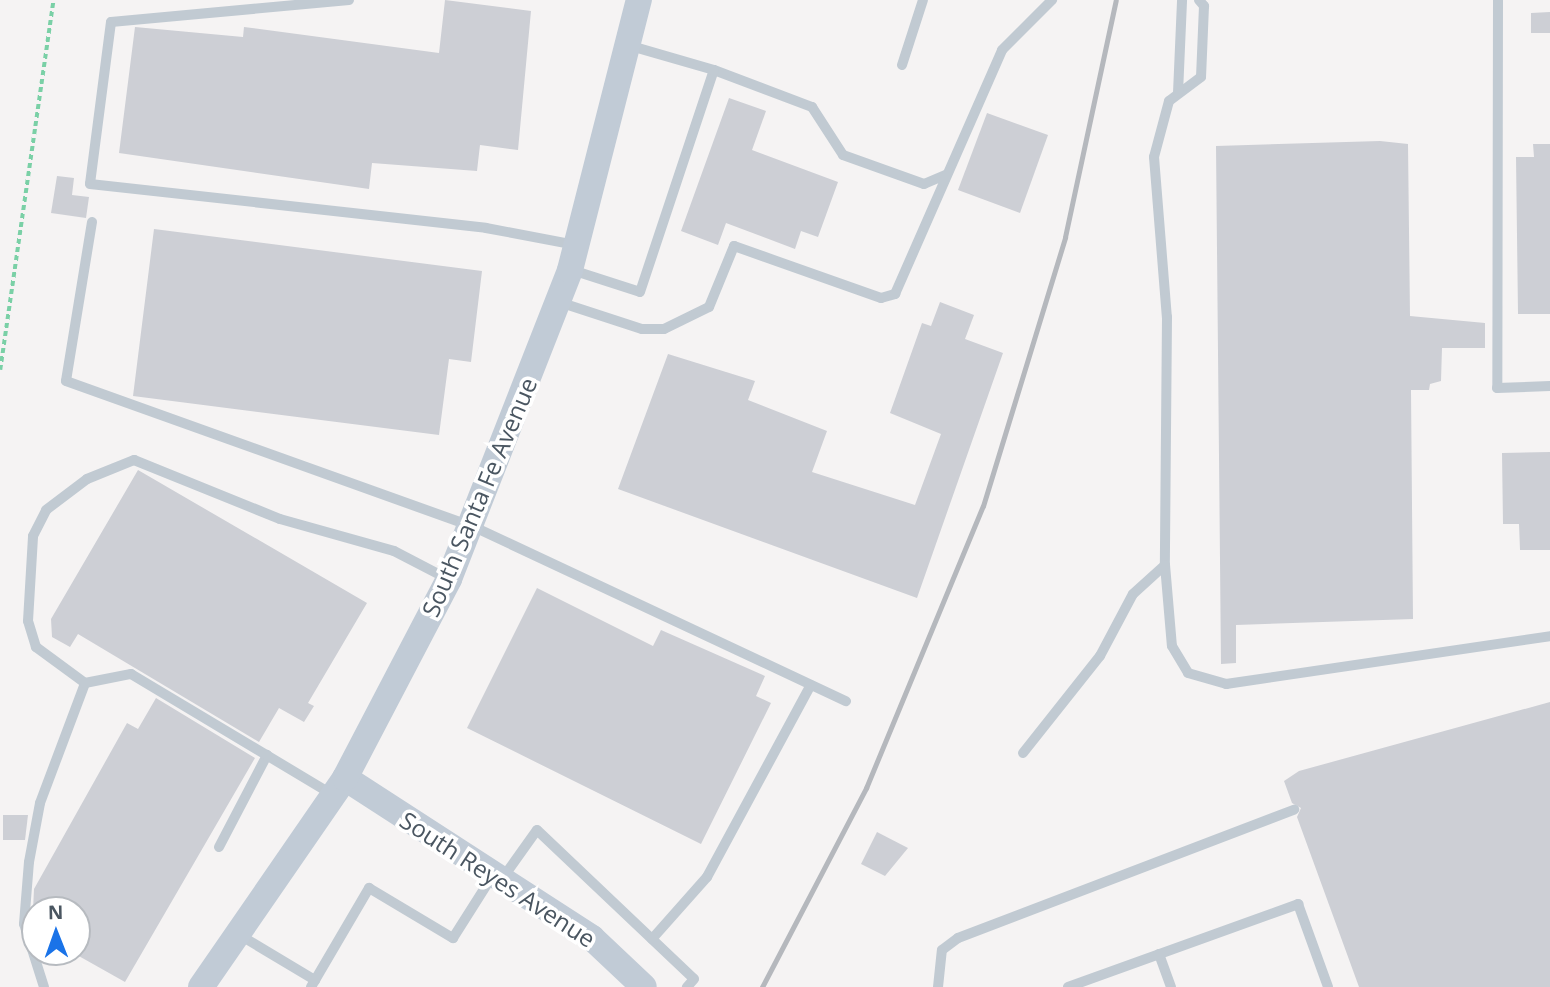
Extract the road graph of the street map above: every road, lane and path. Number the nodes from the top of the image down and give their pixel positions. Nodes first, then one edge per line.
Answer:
1 (53, 0) edge
2 (349, 0) edge
3 (639, 0) edge
4 (923, 0) edge
5 (1052, 0) edge
6 (1182, 0) edge
7 (1199, 0) edge
8 (1498, 0) edge
9 (631, 46) junction
10 (902, 65) dead end
11 (714, 70) junction
12 (1178, 93) junction
13 (945, 174) junction
14 (92, 222) dead end
15 (573, 257) junction
16 (559, 302) junction
17 (0, 370) edge
18 (1550, 386) edge
19 (472, 527) junction
20 (1165, 565) junction
21 (449, 579) junction
22 (1550, 636) edge
23 (85, 683) junction
24 (811, 685) junction
25 (846, 701) dead end
26 (1023, 753) dead end
27 (267, 755) junction
28 (339, 787) junction
29 (1294, 810) dead end
30 (219, 847) dead end
31 (498, 877) junction
32 (238, 934) junction
33 (652, 939) junction
34 (1159, 954) junction
35 (313, 983) edge
36 (44, 987) edge
37 (201, 987) edge
38 (644, 987) edge
39 (687, 987) edge
40 (938, 987) edge
41 (1068, 987) edge
42 (1171, 987) edge
43 (1328, 987) edge

1 - 17 path
2 - 15 lane
3 - 9 main road, South Santa Fe Avenue
4 - 10 lane
5 - 13 lane
6 - 12 lane
7 - 12 lane
8 - 18 lane
9 - 11 lane
9 - 15 main road, South Santa Fe Avenue
11 - 13 lane
11 - 15 lane
12 - 20 lane
13 - 16 lane
14 - 19 lane
15 - 16 main road, South Santa Fe Avenue
16 - 19 main road, South Santa Fe Avenue
19 - 21 main road, South Santa Fe Avenue
19 - 24 lane
20 - 22 lane
20 - 26 lane
21 - 23 lane
21 - 28 main road, South Santa Fe Avenue
23 - 27 lane
23 - 36 lane
24 - 25 lane
24 - 33 lane
27 - 28 lane
27 - 30 lane
28 - 31 main road, South Reyes Avenue
28 - 32 main road, South Santa Fe Avenue
29 - 40 lane
31 - 33 lane
31 - 35 lane
31 - 38 main road, South Reyes Avenue
32 - 35 lane
32 - 37 main road, South Santa Fe Avenue
33 - 39 lane
34 - 41 lane
34 - 42 lane
34 - 43 lane

